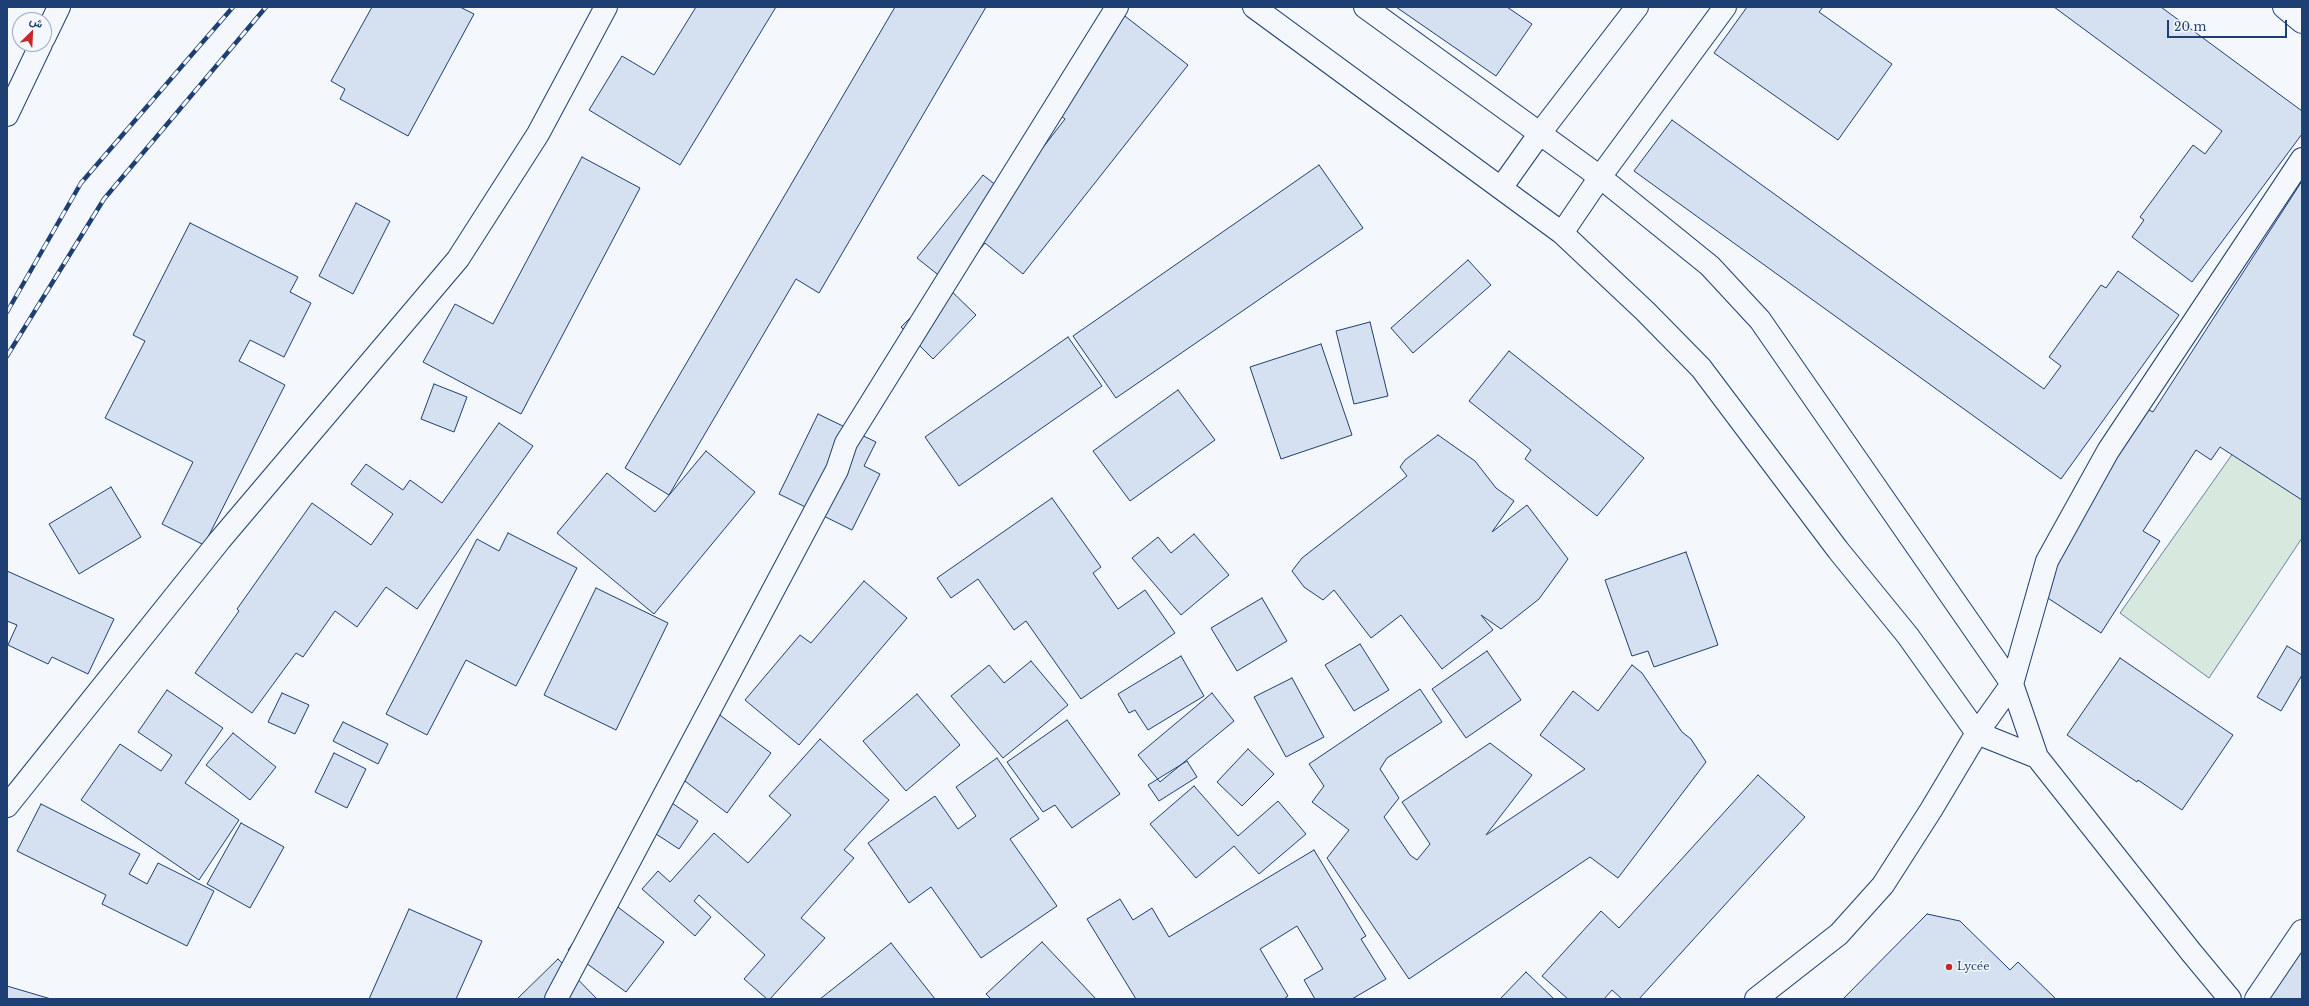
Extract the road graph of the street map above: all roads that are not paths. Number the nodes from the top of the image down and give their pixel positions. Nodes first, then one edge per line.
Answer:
1 (59, 7) edge
2 (606, 7) edge
3 (1117, 7) edge
4 (1254, 7) edge
5 (1365, 7) edge
6 (1637, 7) edge
7 (1725, 7) edge
8 (2284, 7) edge
9 (52, 21) edge
10 (2302, 22) edge
11 (37, 52) edge
12 (7, 115) edge
13 (1540, 133) junction
14 (2302, 159) edge
15 (1600, 177) junction
16 (1501, 188) junction
17 (1562, 233) junction
18 (2012, 684) junction
19 (1977, 733) junction
20 (2037, 757) junction
21 (7, 806) edge
22 (2302, 931) edge
23 (556, 999) edge
24 (1756, 999) edge
25 (2230, 999) edge
26 (2256, 999) edge

1 - 9 street
2 - 21 street
3 - 23 street
4 - 16 street
5 - 13 street
6 - 13 street
7 - 15 street
8 - 10 street
11 - 12 street
13 - 15 street
13 - 16 street
14 - 18 street
15 - 17 street
15 - 18 street
16 - 17 street
17 - 19 street
18 - 19 street
18 - 20 street
19 - 20 street
19 - 24 street
20 - 25 street
22 - 26 street

